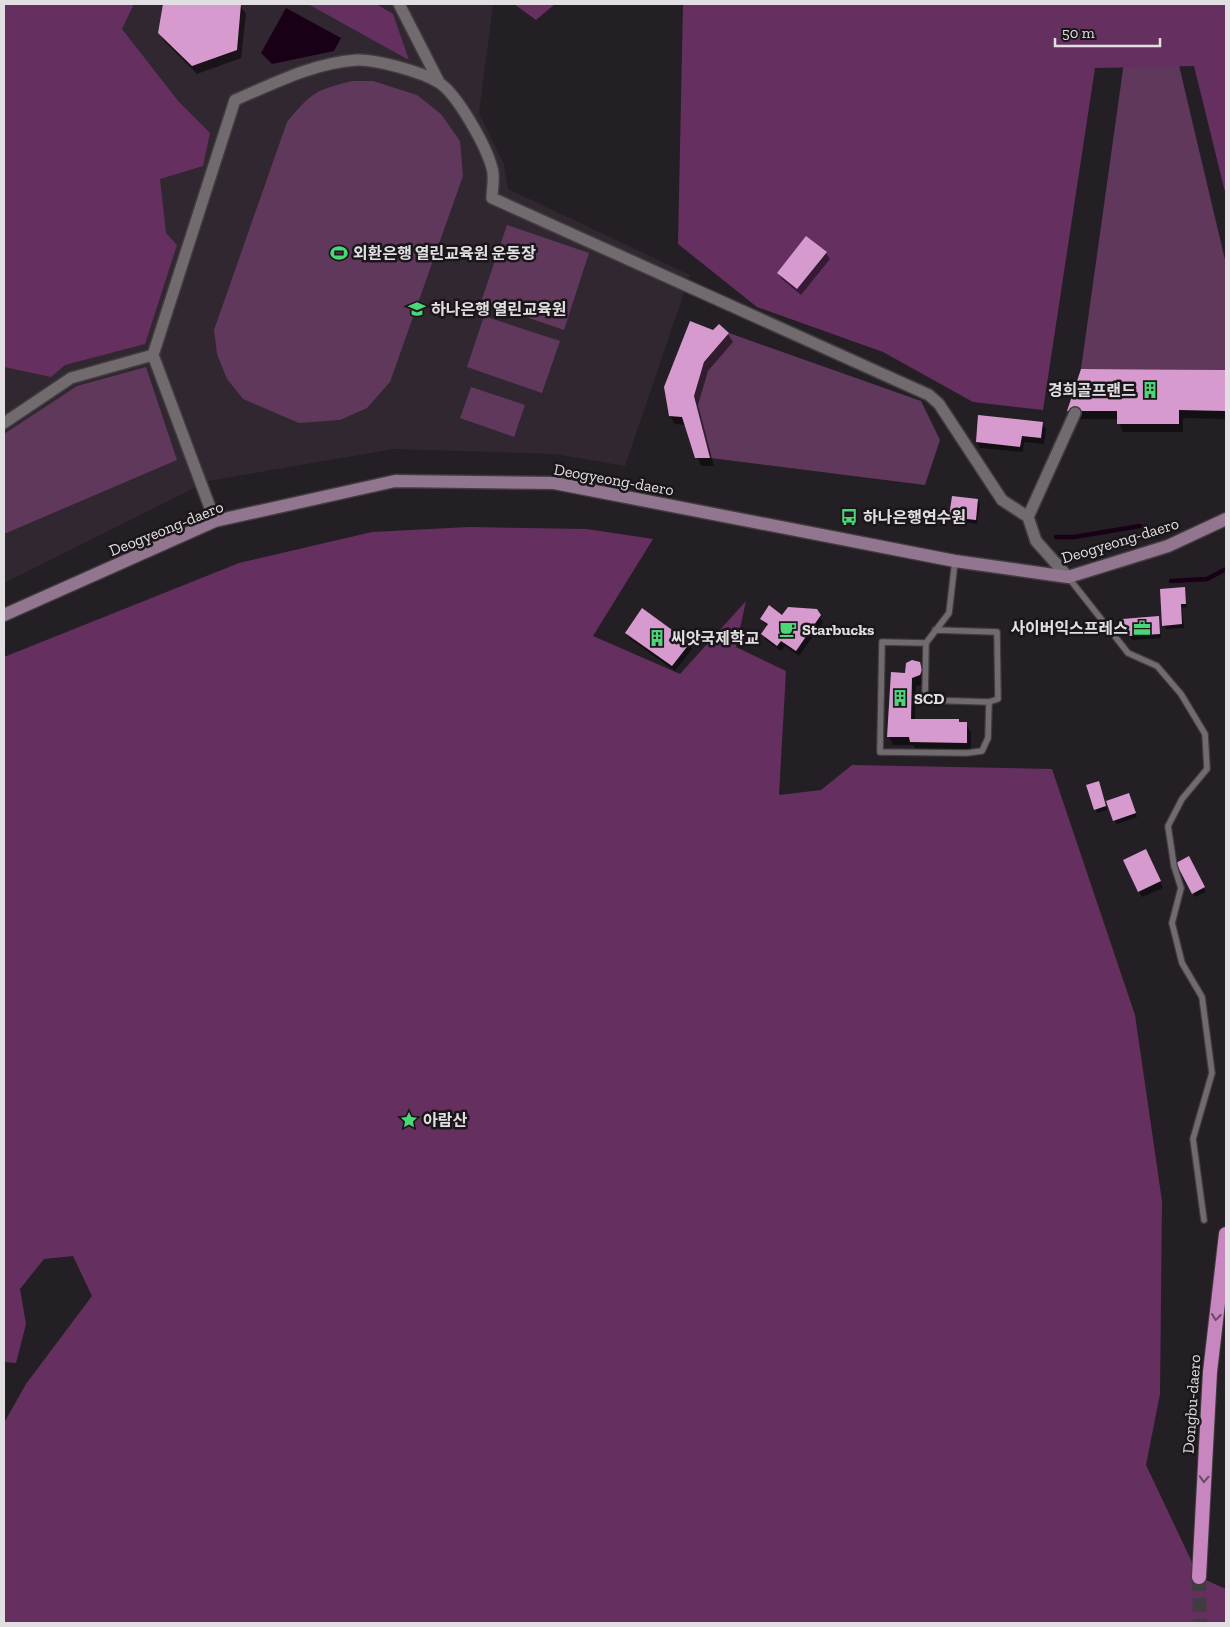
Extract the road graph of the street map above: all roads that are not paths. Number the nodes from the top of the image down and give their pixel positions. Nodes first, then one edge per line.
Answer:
1 (399, 4) edge
2 (439, 82) junction
3 (153, 356) junction
4 (1075, 413) dead end
5 (4, 423) edge
6 (1028, 517) junction
7 (1226, 519) edge
8 (215, 522) junction
9 (955, 560) junction
10 (1068, 577) junction
11 (4, 615) edge
12 (935, 630) junction
13 (926, 643) junction
14 (989, 702) junction
15 (1204, 1220) dead end
16 (1226, 1234) edge
17 (1199, 1577) tunnel mouth

1 - 2 street
2 - 3 street
2 - 6 street
3 - 5 street
3 - 8 street
4 - 6 street
6 - 10 street
7 - 10 main road, Deogyeong-daero
8 - 9 main road, Deogyeong-daero
8 - 11 main road, Deogyeong-daero
9 - 10 main road, Deogyeong-daero
9 - 12 lane
10 - 15 lane
12 - 13 lane
12 - 14 lane
13 - 14 lane
13 - 14 lane
16 -> 17 highway, Dongbu-daero

